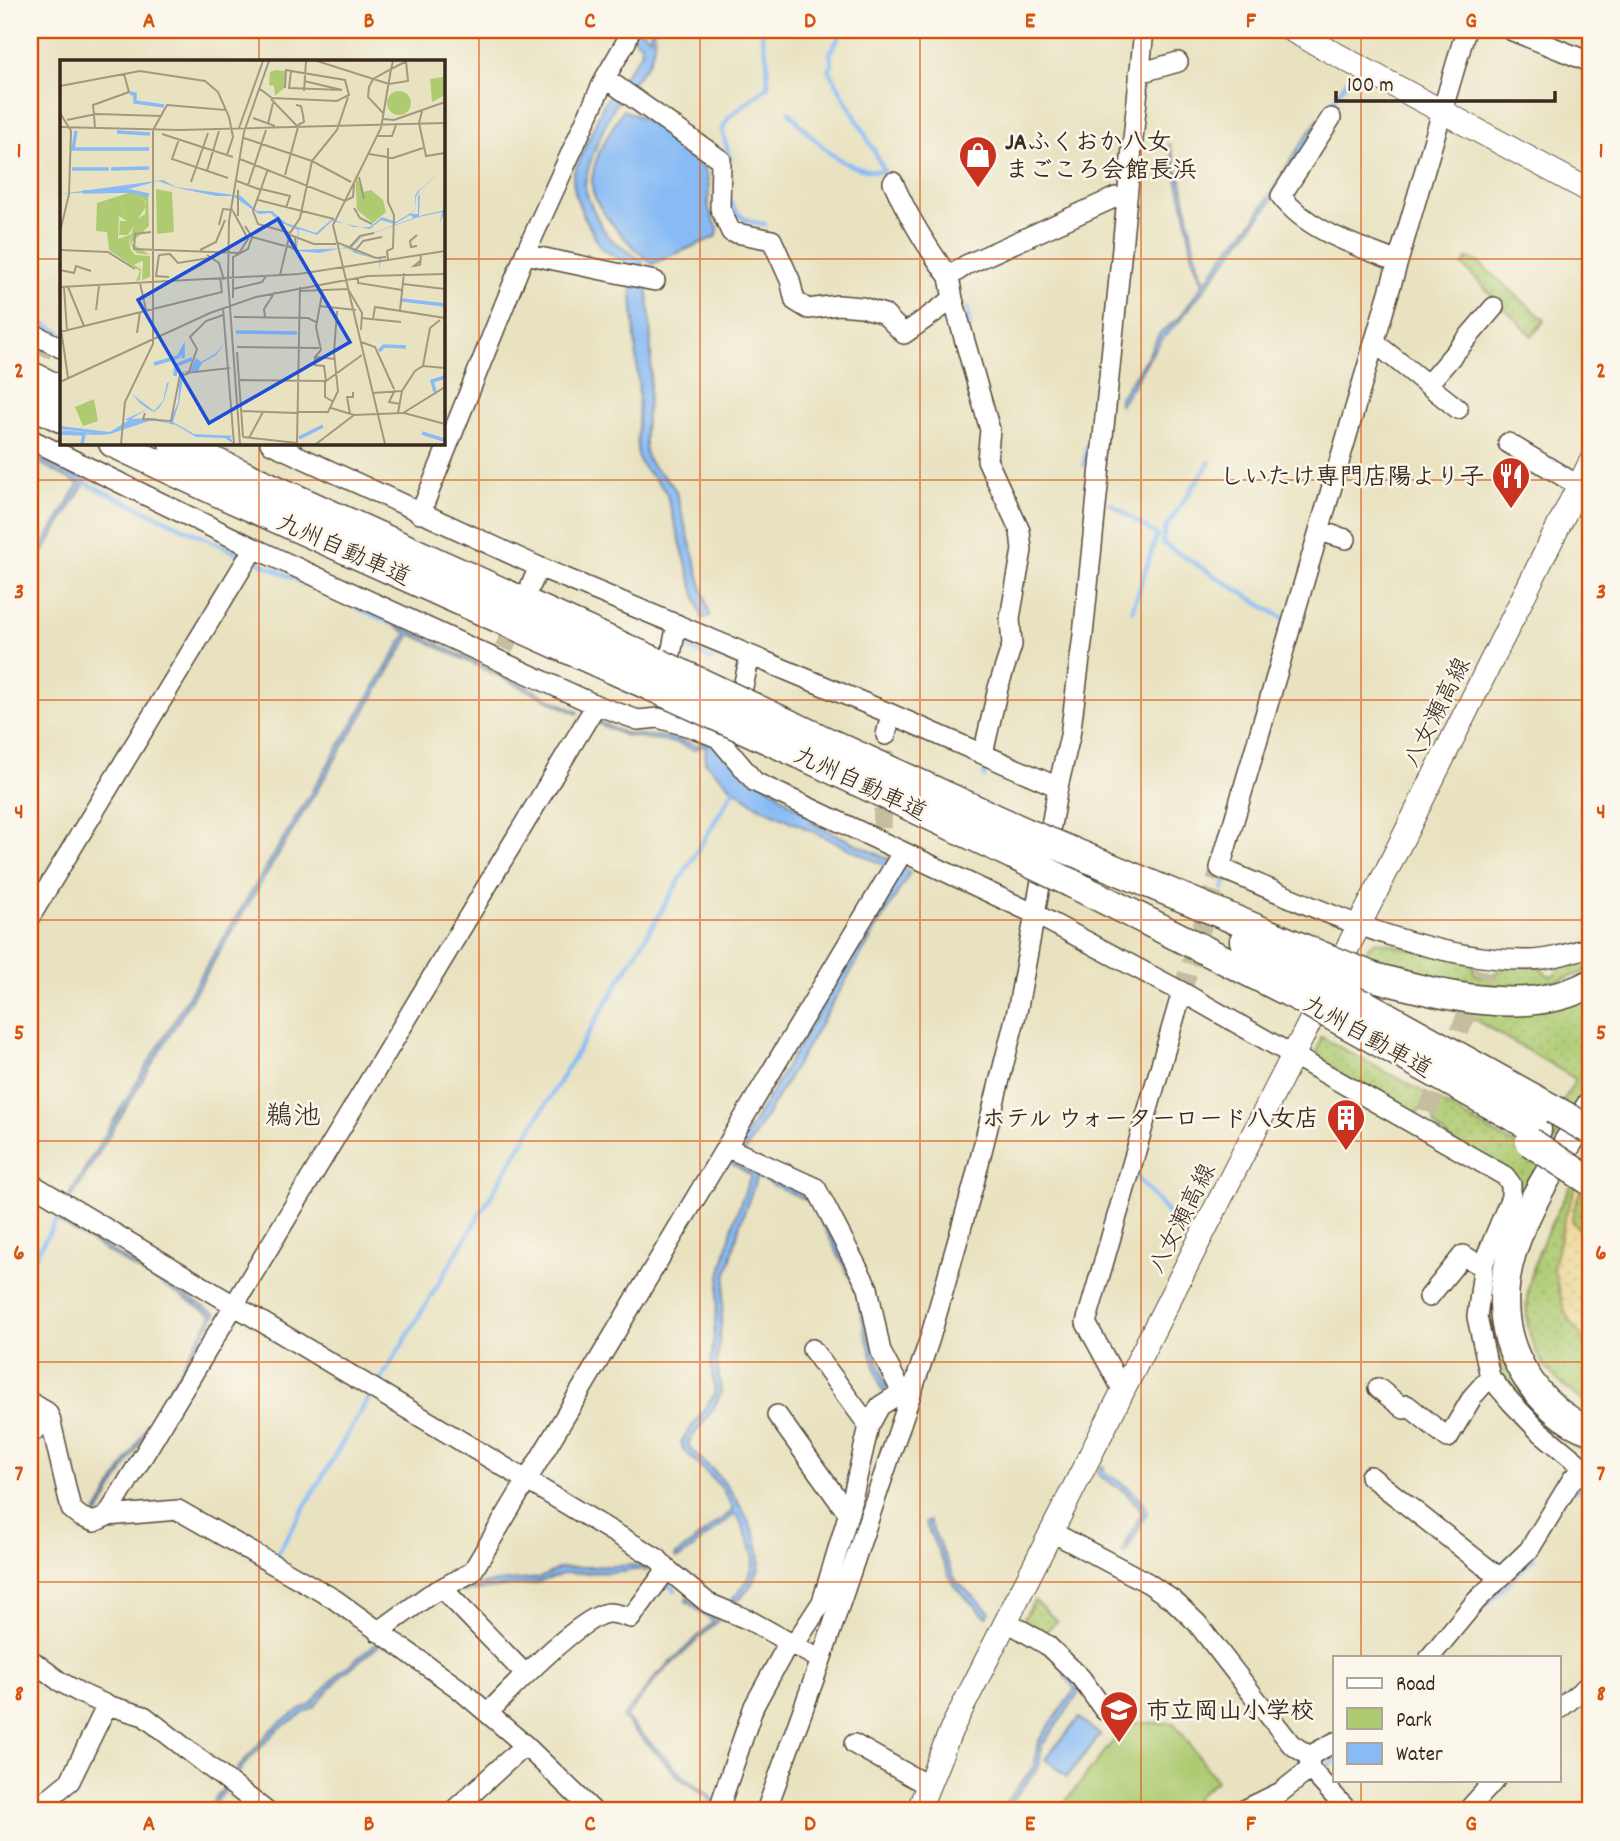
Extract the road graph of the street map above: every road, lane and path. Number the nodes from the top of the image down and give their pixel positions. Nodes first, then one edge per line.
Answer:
1 (630, 30) edge
2 (644, 30) edge
3 (1144, 30) edge
4 (1291, 30) edge
5 (1466, 30) edge
6 (1510, 30) edge
7 (1178, 62) dead end
8 (1590, 62) edge
9 (1139, 73) junction
10 (610, 81) junction
11 (1442, 112) junction
12 (1331, 118) dead end
13 (893, 182) dead end
14 (1590, 191) edge
15 (1116, 197) dead end
16 (525, 254) junction
17 (996, 260) dead end
18 (1398, 262) junction
19 (644, 278) dead end
20 (951, 291) junction
21 (1494, 307) dead end
22 (30, 332) edge
23 (1374, 342) junction
24 (60, 347) edge
25 (30, 375) edge
26 (1427, 384) junction
27 (60, 390) edge
28 (30, 403) edge
29 (1458, 409) dead end
30 (60, 418) edge
31 (30, 439) edge
32 (1508, 443) dead end
33 (115, 444) edge
34 (175, 444) edge
35 (272, 444) edge
36 (1590, 463) edge
37 (1579, 486) junction
38 (420, 514) junction
39 (1319, 531) junction
40 (1346, 539) dead end
41 (254, 548) junction
42 (677, 624) junction
43 (750, 656) junction
44 (655, 675) junction
45 (596, 705) junction
46 (891, 714) junction
47 (658, 718) junction
48 (886, 735) tunnel mouth
49 (723, 743) junction
50 (983, 754) junction
51 (1058, 787) junction
52 (1019, 844) junction
53 (902, 853) junction
54 (1035, 914) junction
55 (30, 918) edge
56 (1358, 925) junction
57 (1590, 947) edge
58 (1590, 984) edge
59 (1307, 985) junction
60 (1182, 992) junction
61 (1337, 1014) junction
62 (1292, 1056) junction
63 (1590, 1107) edge
64 (1540, 1127) junction
65 (1590, 1130) edge
66 (1590, 1137) edge
67 (734, 1151) junction
68 (1590, 1160) edge
69 (1590, 1181) edge
70 (30, 1183) edge
71 (1483, 1267) junction
72 (1429, 1297) dead end
73 (233, 1305) junction
74 (812, 1349) dead end
75 (1490, 1377) junction
76 (1378, 1388) dead end
77 (1123, 1391) junction
78 (906, 1392) junction
79 (30, 1402) edge
80 (1590, 1412) edge
81 (777, 1415) dead end
82 (50, 1418) junction
83 (869, 1426) junction
84 (1590, 1430) edge
85 (30, 1434) edge
86 (1589, 1473) edge
87 (1370, 1476) dead end
88 (527, 1480) junction
89 (849, 1512) junction
90 (107, 1517) junction
91 (1052, 1532) junction
92 (667, 1569) junction
93 (1500, 1578) junction
94 (442, 1588) junction
95 (1006, 1621) junction
96 (378, 1632) junction
97 (792, 1643) junction
98 (1431, 1656) edge
99 (30, 1659) edge
100 (821, 1660) junction
101 (525, 1674) junction
102 (1590, 1684) edge
103 (107, 1705) junction
104 (1560, 1708) edge
105 (1104, 1710) dead end
106 (488, 1713) junction
107 (854, 1744) dead end
108 (1333, 1744) edge
109 (525, 1745) junction
110 (1310, 1763) junction
111 (1493, 1782) edge
112 (927, 1785) junction
113 (33, 1811) edge
114 (266, 1811) edge
115 (453, 1811) edge
116 (593, 1811) edge
117 (718, 1811) edge
118 (766, 1811) edge
119 (918, 1811) edge
120 (1242, 1811) edge
121 (1348, 1811) edge
122 (1467, 1811) edge

1 - 10 street
2 - 10 street
3 - 9 street
4 - 11 main road
5 - 11 street
6 - 8 street
7 - 9 street
9 - 51 street
10 - 16 street
10 - 20 street
11 - 14 main road
11 - 18 street
12 - 18 street
13 - 20 street
15 - 20 street
16 - 19 street
16 - 38 street
17 - 20 street
18 - 23 street
20 - 50 street
21 - 26 street
22 - 24 street
23 - 26 street
23 - 39 street
25 - 27 highway
26 - 29 street
28 - 30 highway
31 - 41 street
32 - 37 street
33 - 44 highway, 九州自動車道
34 - 44 highway, 九州自動車道
35 - 38 street
36 - 37 main road, 八女瀬高線
37 - 56 main road, 八女瀬高線
38 - 42 street
39 - 40 street
39 - 56 street
41 - 45 street
41 - 55 street
42 - 43 street
42 - 47 street
43 - 46 street
43 - 49 street
44 - 52 highway, 九州自動車道, bridge
45 - 47 street
45 - 73 street
46 - 48 street
46 - 50 street
47 - 49 street
49 - 53 street
50 - 51 street
51 - 54 street
52 - 59 highway, 九州自動車道, bridge
52 - 59 highway, 九州自動車道, bridge
53 - 54 street
53 - 67 street
54 - 60 street
54 - 78 street
56 - 57 street
56 - 62 main road, 八女瀬高線
58 - 59 highway, bridge
59 - 61 highway, 九州自動車道, bridge
60 - 62 street
60 - 77 street
61 - 64 highway, 九州自動車道
61 - 64 highway
62 - 71 street
62 - 77 main road, 八女瀬高線
63 - 84 highway
64 - 65 highway, 九州自動車道, bridge
64 - 68 highway, 九州自動車道
64 - 69 highway, bridge
66 - 80 highway
67 - 78 street
67 - 88 street
70 - 73 street
71 - 72 street
71 - 75 street
73 - 88 street
73 - 90 street
74 - 83 street
75 - 76 street
75 - 86 street
77 - 91 main road, 八女瀬高線
78 - 83 street
78 - 100 street
79 - 82 street
81 - 89 street
82 - 85 street
82 - 90 street
83 - 89 street
86 - 93 street
87 - 93 street
88 - 92 street
88 - 94 street
89 - 97 street
90 - 96 street
91 - 95 main road, 八女瀬高線
91 - 110 street
92 - 97 street
92 - 101 street
93 - 98 street
94 - 96 street
94 - 101 street
95 - 105 street
95 - 112 main road, 八女瀬高線
96 - 106 street
97 - 100 street
97 - 117 street
99 - 103 street
100 - 118 street
101 - 106 street
102 - 104 street
103 - 113 street
103 - 114 street
106 - 109 street
107 - 112 street
108 - 110 street
109 - 115 street
109 - 116 street
110 - 120 street
110 - 121 street
111 - 122 street
112 - 119 main road, 八女瀬高線

